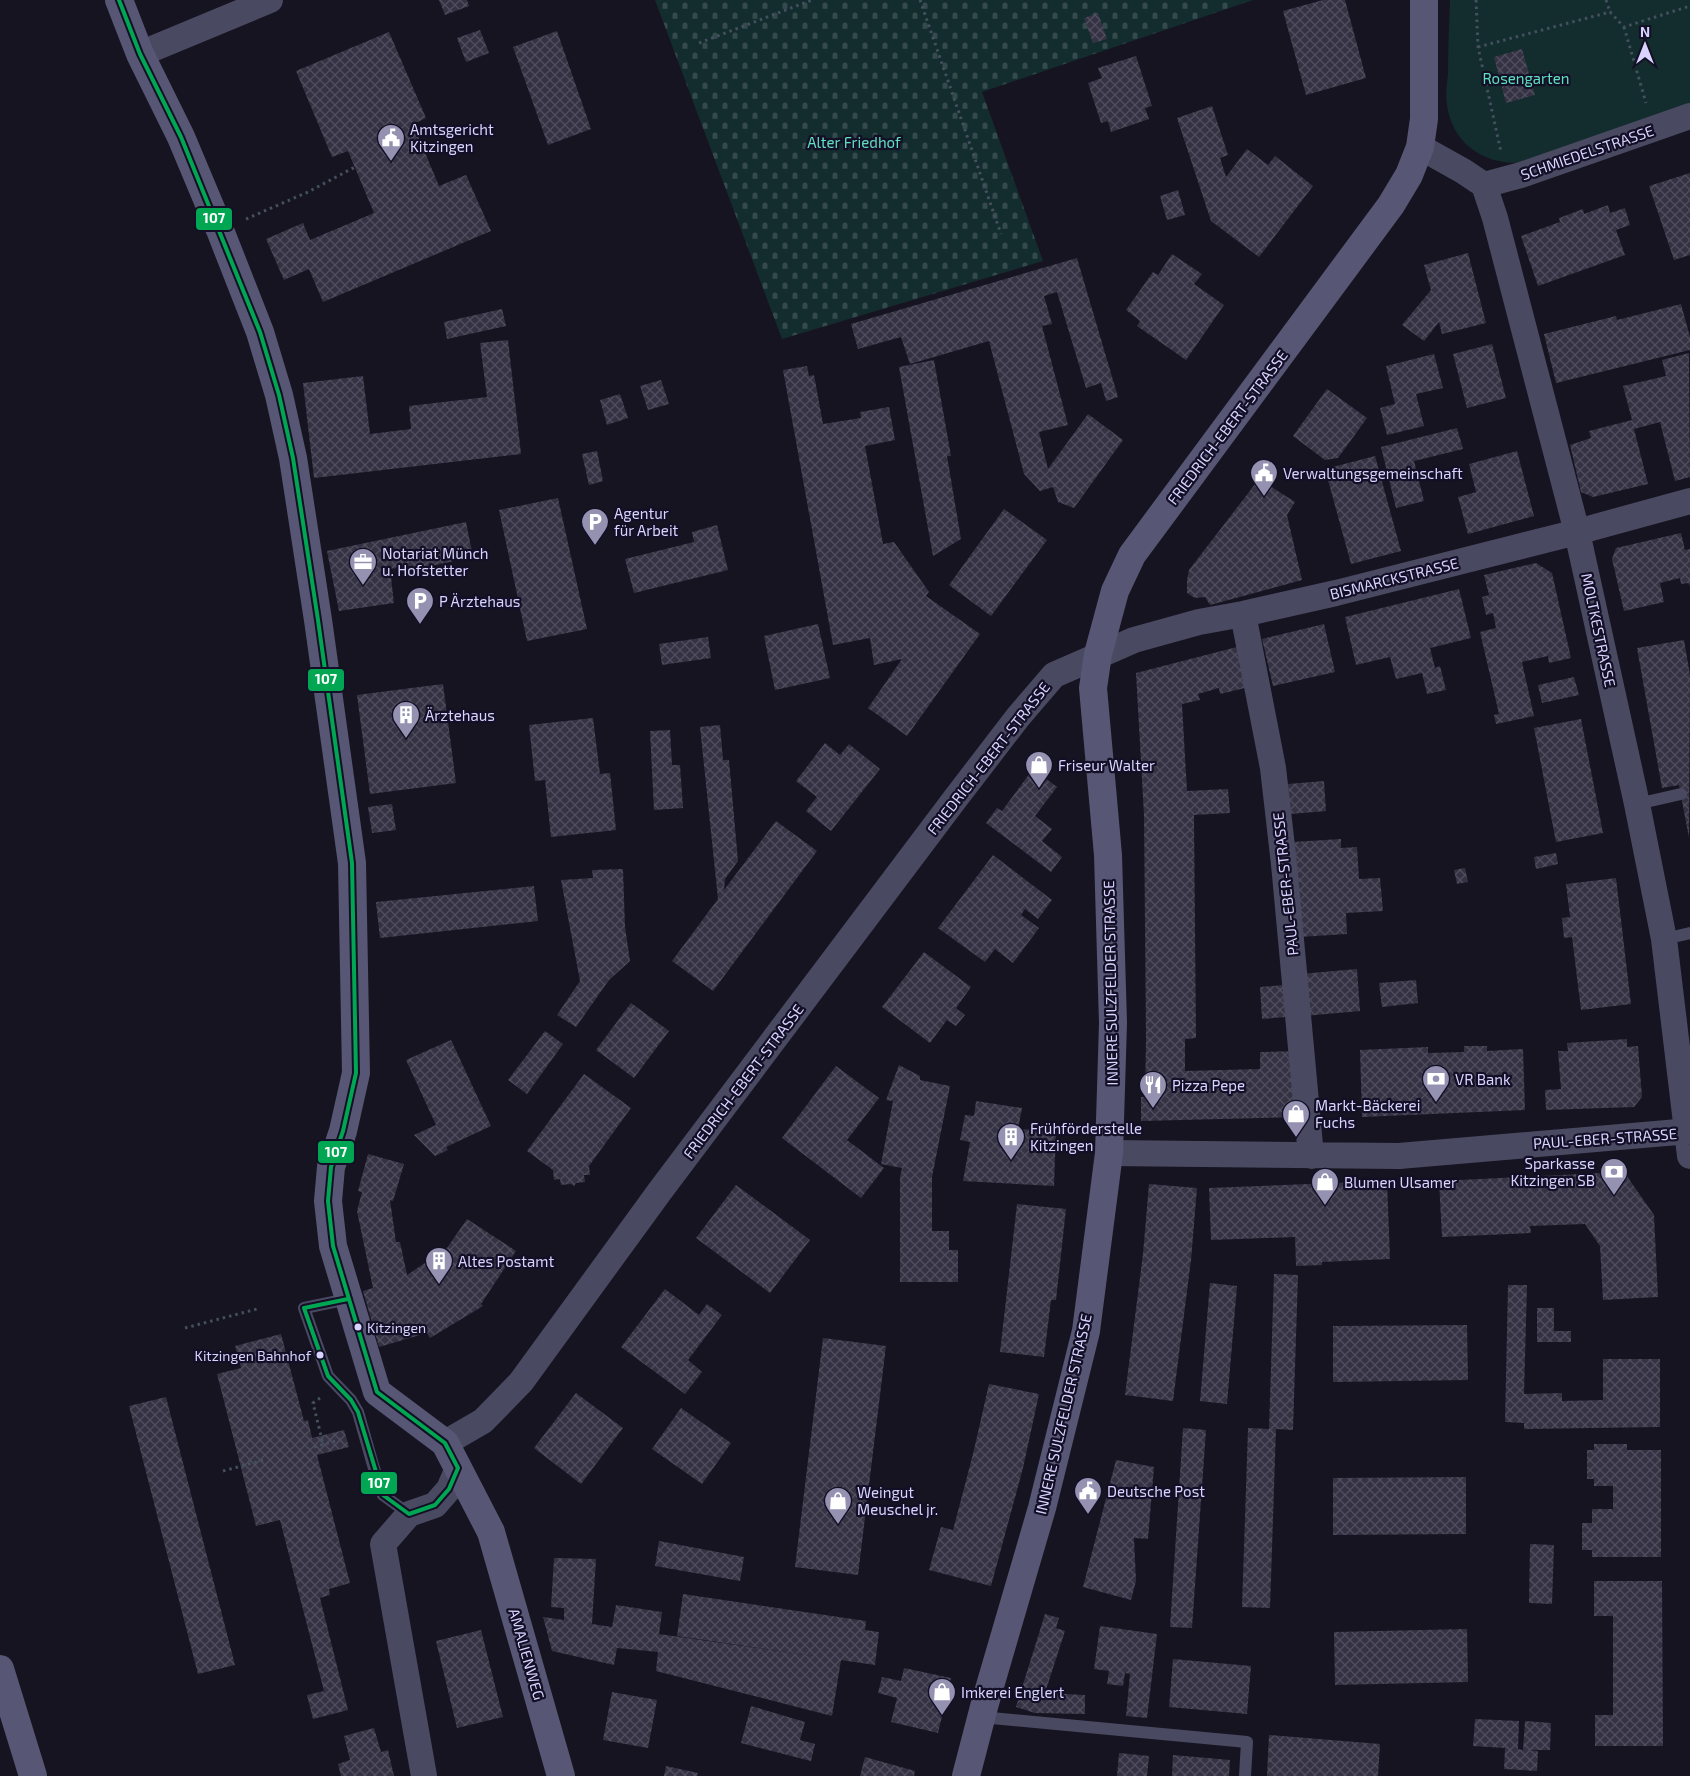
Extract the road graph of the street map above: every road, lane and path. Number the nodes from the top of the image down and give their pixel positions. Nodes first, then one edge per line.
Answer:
1 (119, 0) edge
2 (270, 0) edge
3 (812, 0) edge
4 (920, 0) edge
5 (1424, 0) edge
6 (1476, 0) edge
7 (1606, 0) edge
8 (1690, 6) edge
9 (1610, 12) junction
10 (1624, 27) junction
11 (699, 43) dead end
12 (1478, 47) junction
13 (140, 54) junction
14 (1649, 112) dead end
15 (1690, 116) edge
16 (1420, 147) junction
17 (1502, 160) dead end
18 (355, 167) dead end
19 (1484, 185) junction
20 (220, 230) junction
21 (1001, 234) dead end
22 (1690, 501) edge
23 (1577, 532) junction
24 (1243, 614) junction
25 (1098, 654) junction
26 (1681, 794) dead end
27 (1637, 804) junction
28 (1690, 933) edge
29 (1664, 939) junction
30 (1689, 1140) edge
31 (1109, 1153) junction
32 (1311, 1156) junction
33 (348, 1299) junction
34 (258, 1309) dead end
35 (185, 1328) dead end
36 (364, 1396) junction
37 (313, 1403) dead end
38 (336, 1441) dead end
39 (445, 1443) junction
40 (323, 1444) junction
41 (314, 1447) dead end
42 (264, 1460) dead end
43 (458, 1468) junction
44 (223, 1471) dead end
45 (409, 1514) junction
46 (0, 1669) edge
47 (981, 1717) junction
48 (32, 1776) edge
49 (424, 1776) edge
50 (561, 1776) edge
51 (966, 1776) edge
52 (1245, 1776) edge

1 - 13 street
2 - 13 street
3 - 11 path
4 - 21 path
5 - 16 street, FRIEDRICH-EBERT-STRASSE
6 - 12 path
7 - 9 path
8 - 10 path
9 - 10 path
9 - 12 path
10 - 14 path
12 - 17 path
13 - 20 street
15 - 19 street, SCHMIEDELSTRASSE
16 - 19 street
16 - 25 street, FRIEDRICH-EBERT-STRASSE
18 - 20 path
19 - 23 street, MOLTKESTRASSE
20 - 33 street
22 - 23 street, BISMARCKSTRASSE
23 - 24 street, BISMARCKSTRASSE
23 - 27 street, MOLTKESTRASSE
24 - 25 street, BISMARCKSTRASSE
24 - 32 street, PAUL-EBER-STRASSE
25 - 31 street, INNERE SULZFELDER STRASSE
25 - 39 street, FRIEDRICH-EBERT-STRASSE
26 - 27 lane
27 - 29 street, MOLTKESTRASSE
28 - 29 lane
29 - 30 street, MOLTKESTRASSE
30 - 32 street, PAUL-EBER-STRASSE
31 - 32 street, PAUL-EBER-STRASSE
31 - 47 street, INNERE SULZFELDER STRASSE
33 - 36 street
33 - 36 lane
34 - 35 path
36 - 39 street
36 - 45 lane
37 - 40 path
38 - 40 path
39 - 43 street, AMALIENWEG
40 - 41 path
42 - 44 path
43 - 45 street
43 - 50 street, AMALIENWEG
45 - 49 street
46 - 48 street
47 - 51 street, INNERE SULZFELDER STRASSE
47 - 52 lane

